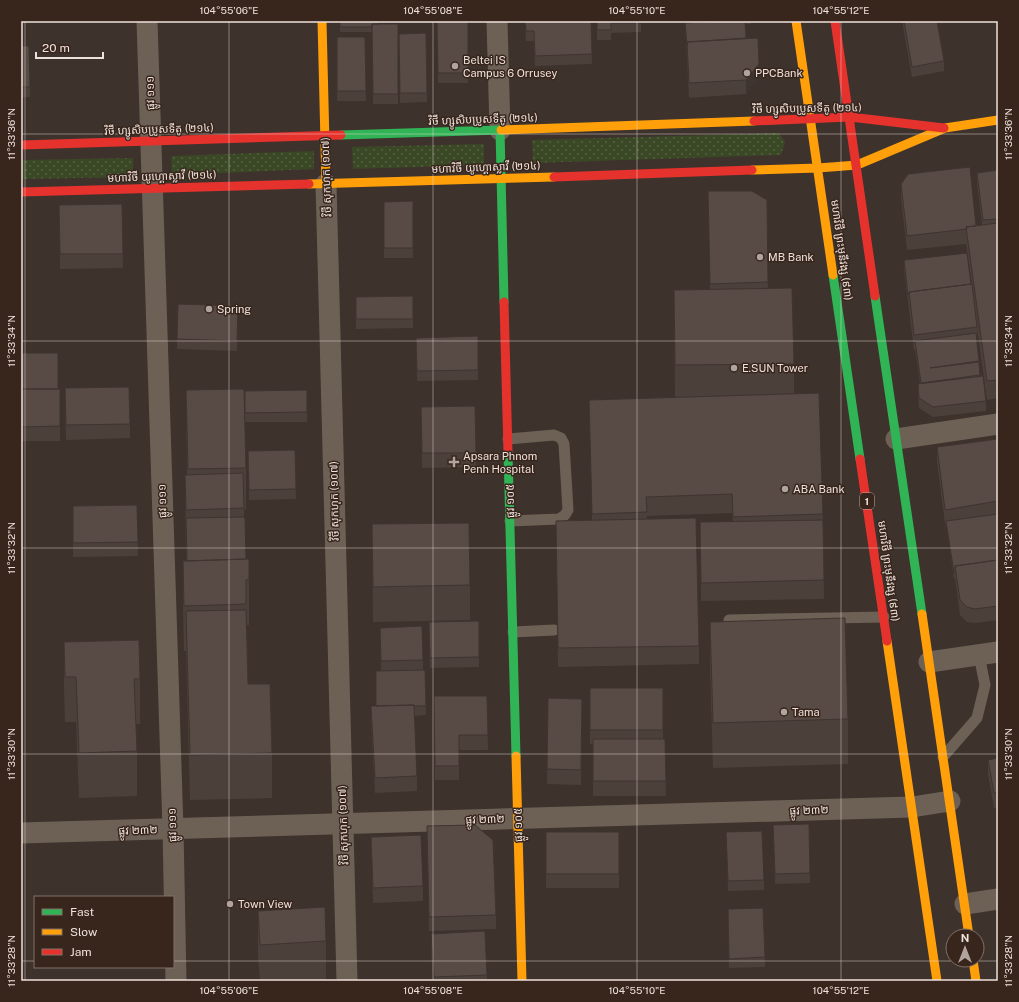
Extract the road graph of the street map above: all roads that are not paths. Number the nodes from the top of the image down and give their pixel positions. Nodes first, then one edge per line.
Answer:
1 (147, 21) edge
2 (322, 21) edge
3 (498, 21) edge
4 (796, 21) edge
5 (835, 21) edge
6 (850, 117) junction
7 (812, 120) junction
8 (998, 120) edge
9 (945, 128) junction
10 (500, 130) junction
11 (325, 136) junction
12 (152, 141) junction
13 (21, 145) edge
14 (857, 165) junction
15 (818, 168) junction
16 (501, 178) junction
17 (326, 184) junction
18 (152, 188) junction
19 (21, 192) edge
20 (998, 424) edge
21 (508, 439) junction
22 (896, 439) junction
23 (510, 521) junction
24 (884, 617) junction
25 (729, 620) edge
26 (554, 630) dead end
27 (513, 632) junction
28 (988, 654) edge
29 (929, 662) junction
30 (943, 758) junction
31 (950, 801) junction
32 (912, 807) junction
33 (518, 818) junction
34 (343, 824) junction
35 (173, 829) junction
36 (21, 833) edge
37 (998, 900) edge
38 (965, 904) junction
39 (968, 928) edge
40 (974, 968) edge
41 (176, 981) edge
42 (347, 981) edge
43 (522, 981) edge
44 (937, 981) edge
45 (976, 981) edge

1 - 12 street, ផ្លូវ ១១១
2 - 11 main road, វិថី សុកហុក (១០៧)
3 - 10 street, ផ្លូវ ១០៥
4 - 7 main road, មហាវិថី ព្រះមុនីវង្ស (៩៣) / 1
5 - 6 main road
6 - 7 main road, វិថី ហ្សូសិបប្រូសទីតូ (២១៤)
6 - 9 main road, វិថី ហ្សូសិបប្រូសទីតូ (២១៤)
6 - 14 main road
7 - 10 main road, វិថី ហ្សូសិបប្រូសទីតូ (២១៤)
7 - 15 main road, មហាវិថី ព្រះមុនីវង្ស (៩៣) / 1
8 - 9 main road
9 - 14 main road, មហាវិថី យូហ្គោស្លាវី (២១៤)
10 - 11 main road, វិថី ហ្សូសិបប្រូសទីតូ (២១៤)
10 - 16 main road, ផ្លូវ ១០៥
11 - 12 main road, វិថី ហ្សូសិបប្រូសទីតូ (២១៤)
11 - 17 main road, វិថី សុកហុក (១០៧)
12 - 13 main road, វិថី ហ្សូសិបប្រូសទីតូ (២១៤)
12 - 18 street, ផ្លូវ ១១១
14 - 15 main road, មហាវិថី យូហ្គោស្លាវី (២១៤)
14 - 22 main road
15 - 16 main road, មហាវិថី យូហ្គោស្លាវី (២១៤)
15 - 24 main road, មហាវិថី ព្រះមុនីវង្ស (៩៣) / 1
16 - 17 main road, មហាវិថី យូហ្គោស្លាវី (២១៤)
16 - 21 main road, ផ្លូវ ១០៥
17 - 18 main road, មហាវិថី យូហ្គោស្លាវី (២១៤)
17 - 34 street, វិថី សុកហុក (១០៧)
18 - 19 main road, មហាវិថី យូហ្គោស្លាវី (២១៤)
18 - 35 street, ផ្លូវ ១១១
20 - 22 street
21 - 23 main road, ផ្លូវ ១០៥
21 - 23 lane
22 - 29 main road
23 - 27 main road, ផ្លូវ ១០៥
24 - 25 lane
24 - 32 main road, មហាវិថី ព្រះមុនីវង្ស (៩៣) / 1
26 - 27 lane
27 - 33 main road, ផ្លូវ ១០៥
28 - 29 street
28 - 30 lane
29 - 30 main road
30 - 31 main road
31 - 32 street, ផ្លូវ ២៣២
31 - 38 main road
32 - 33 street, ផ្លូវ ២៣២
32 - 44 main road, មហាវិថី ព្រះមុនីវង្ស (៩៣) / 1
33 - 34 street, ផ្លូវ ២៣២
33 - 43 main road, ផ្លូវ ១០៥
34 - 35 street, ផ្លូវ ២៣២
34 - 42 street, វិថី សុកហុក (១០៧)
35 - 36 street, ផ្លូវ ២៣២
35 - 41 street, ផ្លូវ ១១១
37 - 38 street
38 - 39 main road
40 - 45 main road

